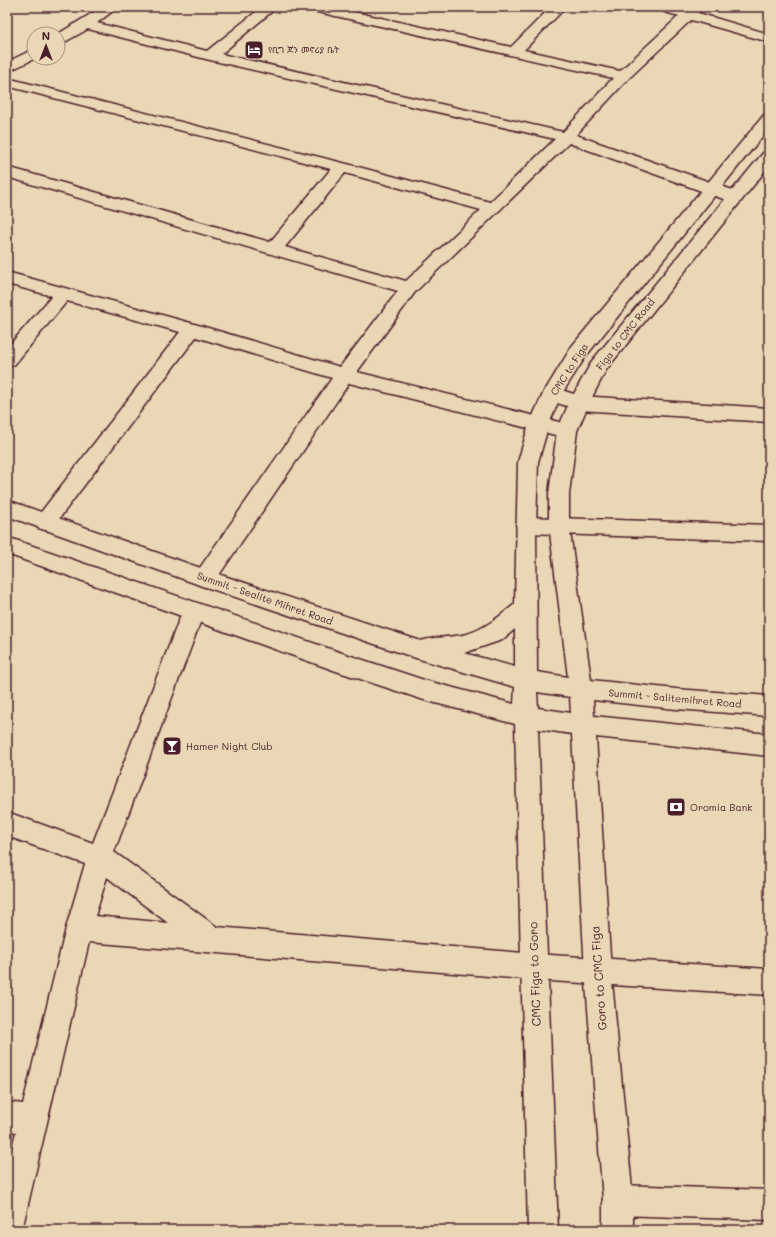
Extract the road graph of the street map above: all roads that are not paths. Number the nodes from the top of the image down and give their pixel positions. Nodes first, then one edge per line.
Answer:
1 (111, 7) edge
2 (270, 7) edge
3 (313, 7) edge
4 (558, 7) edge
5 (663, 7) edge
6 (693, 10) edge
7 (86, 24) junction
8 (66, 35) edge
9 (769, 38) edge
10 (515, 51) junction
11 (210, 56) junction
12 (26, 57) edge
13 (7, 68) edge
14 (623, 76) junction
15 (7, 82) edge
16 (769, 118) edge
17 (566, 137) junction
18 (769, 156) edge
19 (341, 167) junction
20 (7, 172) edge
21 (712, 188) junction
22 (735, 197) junction
23 (493, 208) junction
24 (274, 249) junction
25 (7, 278) edge
26 (409, 288) junction
27 (64, 293) junction
28 (192, 329) junction
29 (7, 360) edge
30 (344, 375) junction
31 (552, 394) junction
32 (580, 403) junction
33 (769, 415) edge
34 (539, 424) junction
35 (567, 431) junction
36 (7, 508) edge
37 (45, 522) junction
38 (526, 525) junction
39 (558, 525) junction
40 (769, 532) edge
41 (7, 545) edge
42 (205, 578) junction
43 (526, 608) junction
44 (192, 612) junction
45 (416, 649) junction
46 (526, 680) junction
47 (581, 689) junction
48 (769, 706) edge
49 (526, 717) junction
50 (582, 726) junction
51 (769, 745) edge
52 (7, 824) edge
53 (100, 857) junction
54 (79, 928) junction
55 (213, 940) junction
56 (535, 967) junction
57 (598, 971) junction
58 (769, 982) edge
59 (20, 1118) edge
60 (618, 1200) junction
61 (769, 1205) edge
62 (7, 1230) edge
63 (543, 1230) edge
64 (618, 1230) edge

1 - 7 street
2 - 11 street
3 - 10 street
4 - 10 street
5 - 6 street
6 - 9 street
6 - 14 street
7 - 8 street
7 - 11 street
10 - 14 street
11 - 17 street
12 - 13 street
14 - 17 street
15 - 19 street
16 - 21 street, CMC to Figa
17 - 21 street
17 - 23 street
18 - 22 street, Figa to CMC Road
19 - 23 street
19 - 24 street
20 - 24 street
21 - 22 street
21 - 31 street, CMC to Figa
22 - 32 street, Figa to CMC Road
23 - 26 street
24 - 26 street
25 - 27 street
26 - 30 street
27 - 28 street
27 - 29 street
28 - 30 street
28 - 37 street
30 - 34 street
30 - 42 street
31 - 32 street
31 - 34 street, CMC to Figa
32 - 33 street
32 - 35 street, Figa to CMC Road
34 - 35 street
34 - 38 street, CMC to Figa
35 - 39 street, Figa to CMC Road
36 - 37 street, Summit - Sealite Mihret Road
37 - 42 street, Summit - Sealite Mihret Road
38 - 39 street
38 - 43 street, CMC to Figa
39 - 40 street
39 - 47 street, Figa to CMC Road
41 - 44 street
42 - 45 street, Summit - Sealite Mihret Road
43 - 45 street
43 - 46 street, CMC to Figa
44 - 49 street
44 - 53 street
45 - 46 street, Summit - Sealite Mihret Road
46 - 47 street
46 - 49 street, CMC Figa to Goro
47 - 48 street, Summit - Salitemihret Road
47 - 50 street, Goro to CMC Figa
49 - 50 street
49 - 56 street, CMC Figa to Goro
50 - 51 street
50 - 57 street, Goro to CMC Figa
52 - 53 street
53 - 54 street
53 - 55 street
54 - 55 street
54 - 59 street
55 - 56 street
56 - 57 street
56 - 63 street, CMC Figa to Goro
57 - 58 street
57 - 60 street, Goro to CMC Figa
59 - 62 street
60 - 61 street
60 - 64 street, Goro to CMC Figa

